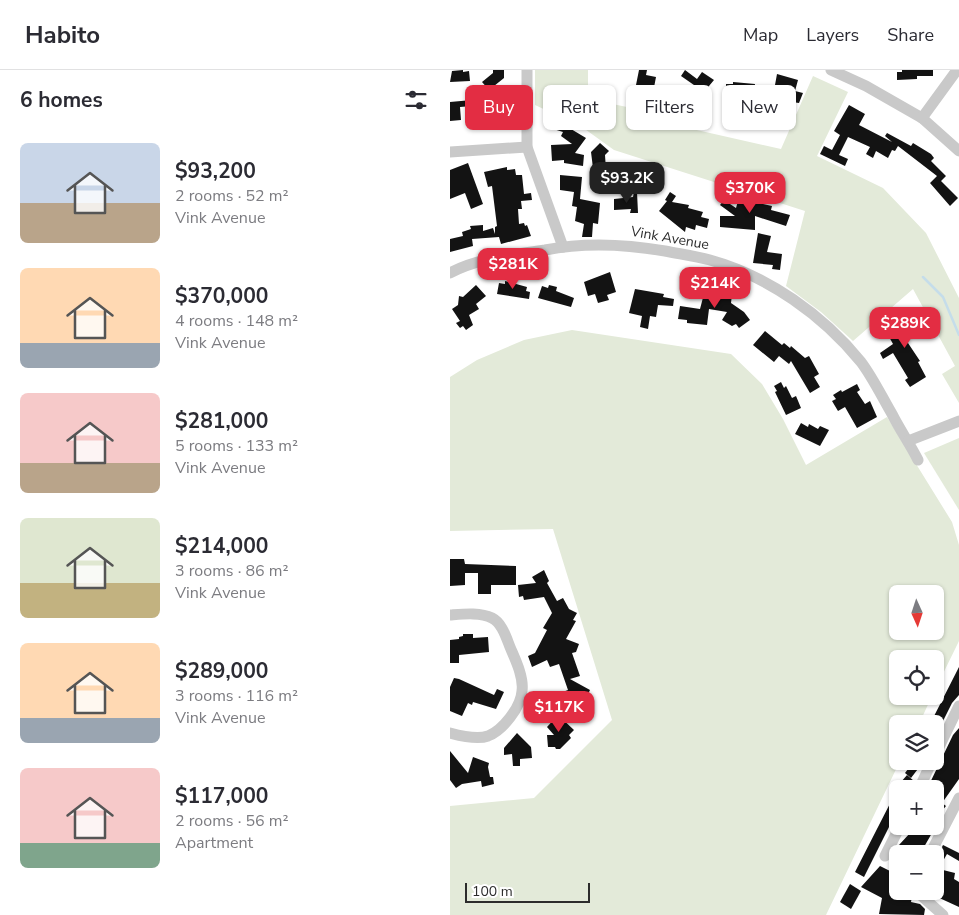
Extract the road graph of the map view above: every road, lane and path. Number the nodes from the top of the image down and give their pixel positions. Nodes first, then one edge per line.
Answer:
1 (528, 70) edge
2 (831, 70) edge
3 (957, 70) edge
4 (922, 118) junction
5 (527, 147) junction
6 (959, 150) edge
7 (450, 152) edge
8 (563, 246) junction
9 (450, 274) edge
10 (959, 421) edge
11 (908, 441) junction
12 (918, 460) dead end
13 (450, 616) edge
14 (959, 707) edge
15 (450, 733) edge
16 (944, 737) edge
17 (959, 798) edge
18 (946, 823) edge
19 (896, 835) edge
20 (935, 845) edge
21 (885, 856) dead end
22 (926, 900) edge
23 (943, 915) edge

1 - 5 street
2 - 4 street
3 - 4 street
4 - 6 street
5 - 7 street
5 - 8 street
8 - 9 street, Vink Avenue
8 - 11 street, Vink Avenue
10 - 11 street
11 - 12 street, Vink Avenue
13 - 15 street
14 - 16 street
17 - 18 street
18 - 20 street
19 - 21 street
22 - 23 street

